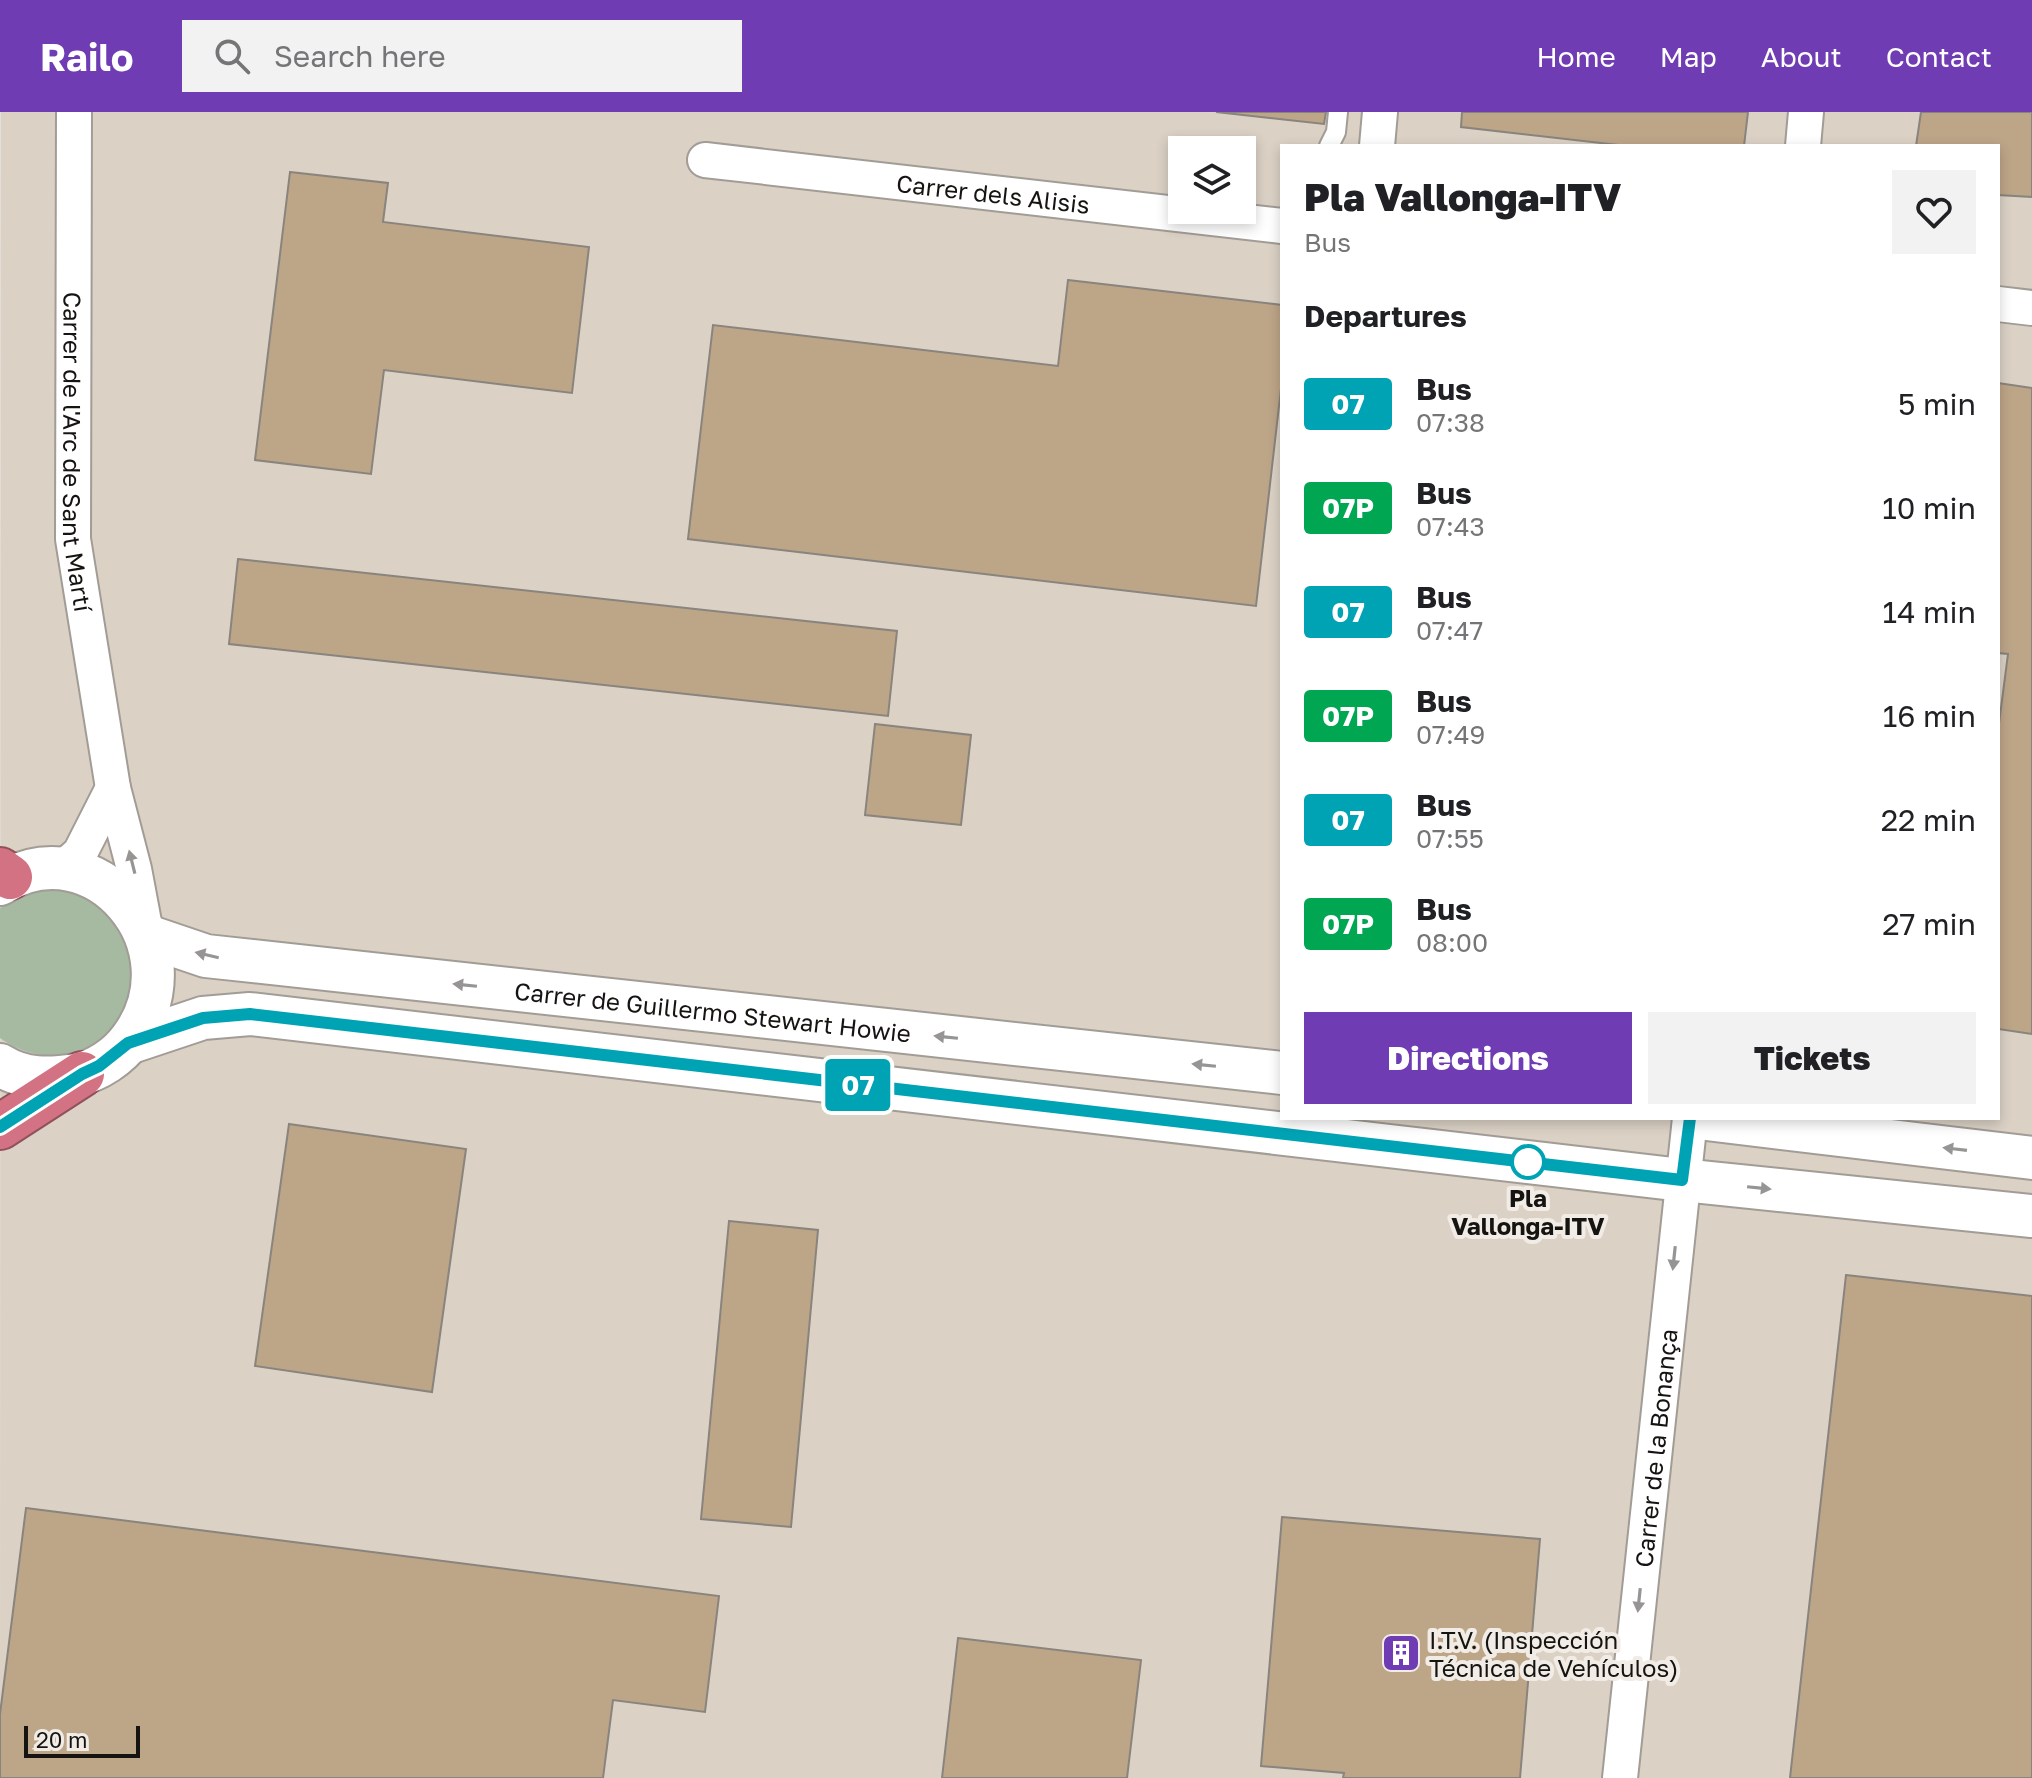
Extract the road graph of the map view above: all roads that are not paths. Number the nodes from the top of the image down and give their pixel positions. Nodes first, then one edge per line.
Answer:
1 (74, 112) edge
2 (1338, 112) edge
3 (1380, 112) edge
4 (1806, 112) edge
5 (1330, 144) edge
6 (1377, 144) edge
7 (1803, 144) edge
8 (705, 160) dead end
9 (1280, 226) edge
10 (2000, 304) edge
11 (2032, 308) edge
12 (113, 788) junction
13 (61, 870) junction
14 (3, 877) edge
15 (147, 936) junction
16 (128, 1043) junction
17 (0, 1065) edge
18 (1280, 1073) edge
19 (82, 1074) junction
20 (1690, 1120) edge
21 (1715, 1120) edge
22 (0, 1127) edge
23 (2032, 1158) edge
24 (1682, 1180) junction
25 (2032, 1216) edge
26 (1620, 1778) edge

1 - 12 street, Carrer de l'Arc de Sant Martí
2 - 5 lane
3 - 6 street
4 - 7 street
8 - 9 street, Carrer dels Alisis
10 - 11 street
12 - 13 street
15 -> 12 street, Carrer de l'Arc de Sant Martí
13 - 14 street
13 - 15 street
15 - 16 street
18 -> 15 street, Carrer de Guillermo Stewart Howie
16 - 19 street
16 - 24 street
17 - 19 street
19 - 22 highway
20 - 24 street, Carrer de la Bonança
23 -> 21 street
24 -> 25 street
24 -> 26 street, Carrer de la Bonança

